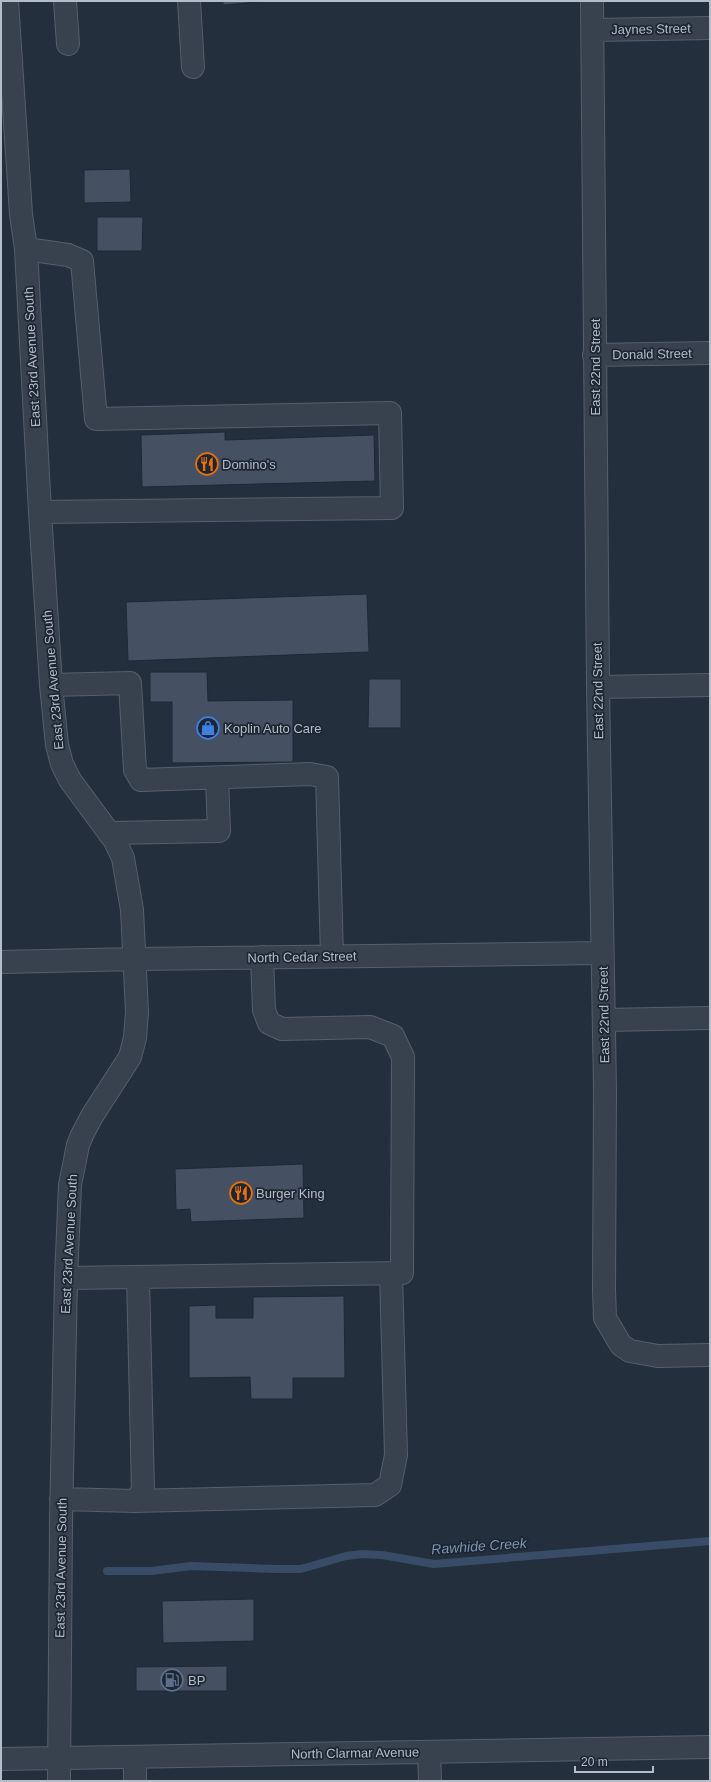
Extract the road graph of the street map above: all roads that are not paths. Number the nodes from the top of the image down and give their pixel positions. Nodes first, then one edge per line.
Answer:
1 (7, 1) edge
2 (65, 1) edge
3 (189, 1) edge
4 (592, 1) edge
5 (710, 28) edge
6 (593, 30) junction
7 (68, 44) dead end
8 (193, 67) dead end
9 (26, 249) junction
10 (710, 353) edge
11 (594, 355) junction
12 (40, 512) junction
13 (51, 685) junction
14 (710, 685) edge
15 (598, 687) junction
16 (217, 778) junction
17 (109, 833) junction
18 (602, 953) junction
19 (332, 956) junction
20 (262, 957) junction
21 (136, 959) junction
22 (1, 962) edge
23 (710, 1018) edge
24 (604, 1020) junction
25 (392, 1273) junction
26 (138, 1277) junction
27 (66, 1278) junction
28 (710, 1355) edge
29 (61, 1499) junction
30 (134, 1502) junction
31 (710, 1747) edge
32 (429, 1752) junction
33 (58, 1758) junction
34 (135, 1758) junction
35 (1, 1759) edge
36 (58, 1781) edge
37 (135, 1781) edge
38 (430, 1781) edge

1 - 9 street, East 23rd Avenue South
2 - 7 street
3 - 8 street
4 - 6 street, East 22nd Street
5 - 6 street, Jaynes Street
6 - 11 street, East 22nd Street
9 - 12 street, East 23rd Avenue South
9 - 12 street
10 - 11 street, Donald Street
11 - 15 street, East 22nd Street
12 - 13 street, East 23rd Avenue South
13 - 16 street
13 - 17 street, East 23rd Avenue South
14 - 15 street
15 - 18 street, East 22nd Street
16 - 17 street
16 - 19 street
17 - 21 street, East 23rd Avenue South
18 - 19 street, North Cedar Street
18 - 24 street, East 22nd Street
19 - 20 street, North Cedar Street
20 - 21 street, North Cedar Street
20 - 25 street
21 - 22 street, North Cedar Street
21 - 27 street, East 23rd Avenue South
23 - 24 street
24 - 28 street, East 22nd Street
25 - 26 street
25 - 30 street
26 - 27 street
26 - 30 street
27 - 29 street, East 23rd Avenue South
29 - 30 street
29 - 33 street, East 23rd Avenue South
31 - 32 street, North Clarmar Avenue
32 - 34 street, North Clarmar Avenue
32 - 38 street
33 - 34 street, North Clarmar Avenue
33 - 35 street, North Clarmar Avenue
33 - 36 street, East 23rd Avenue South
34 - 37 street

